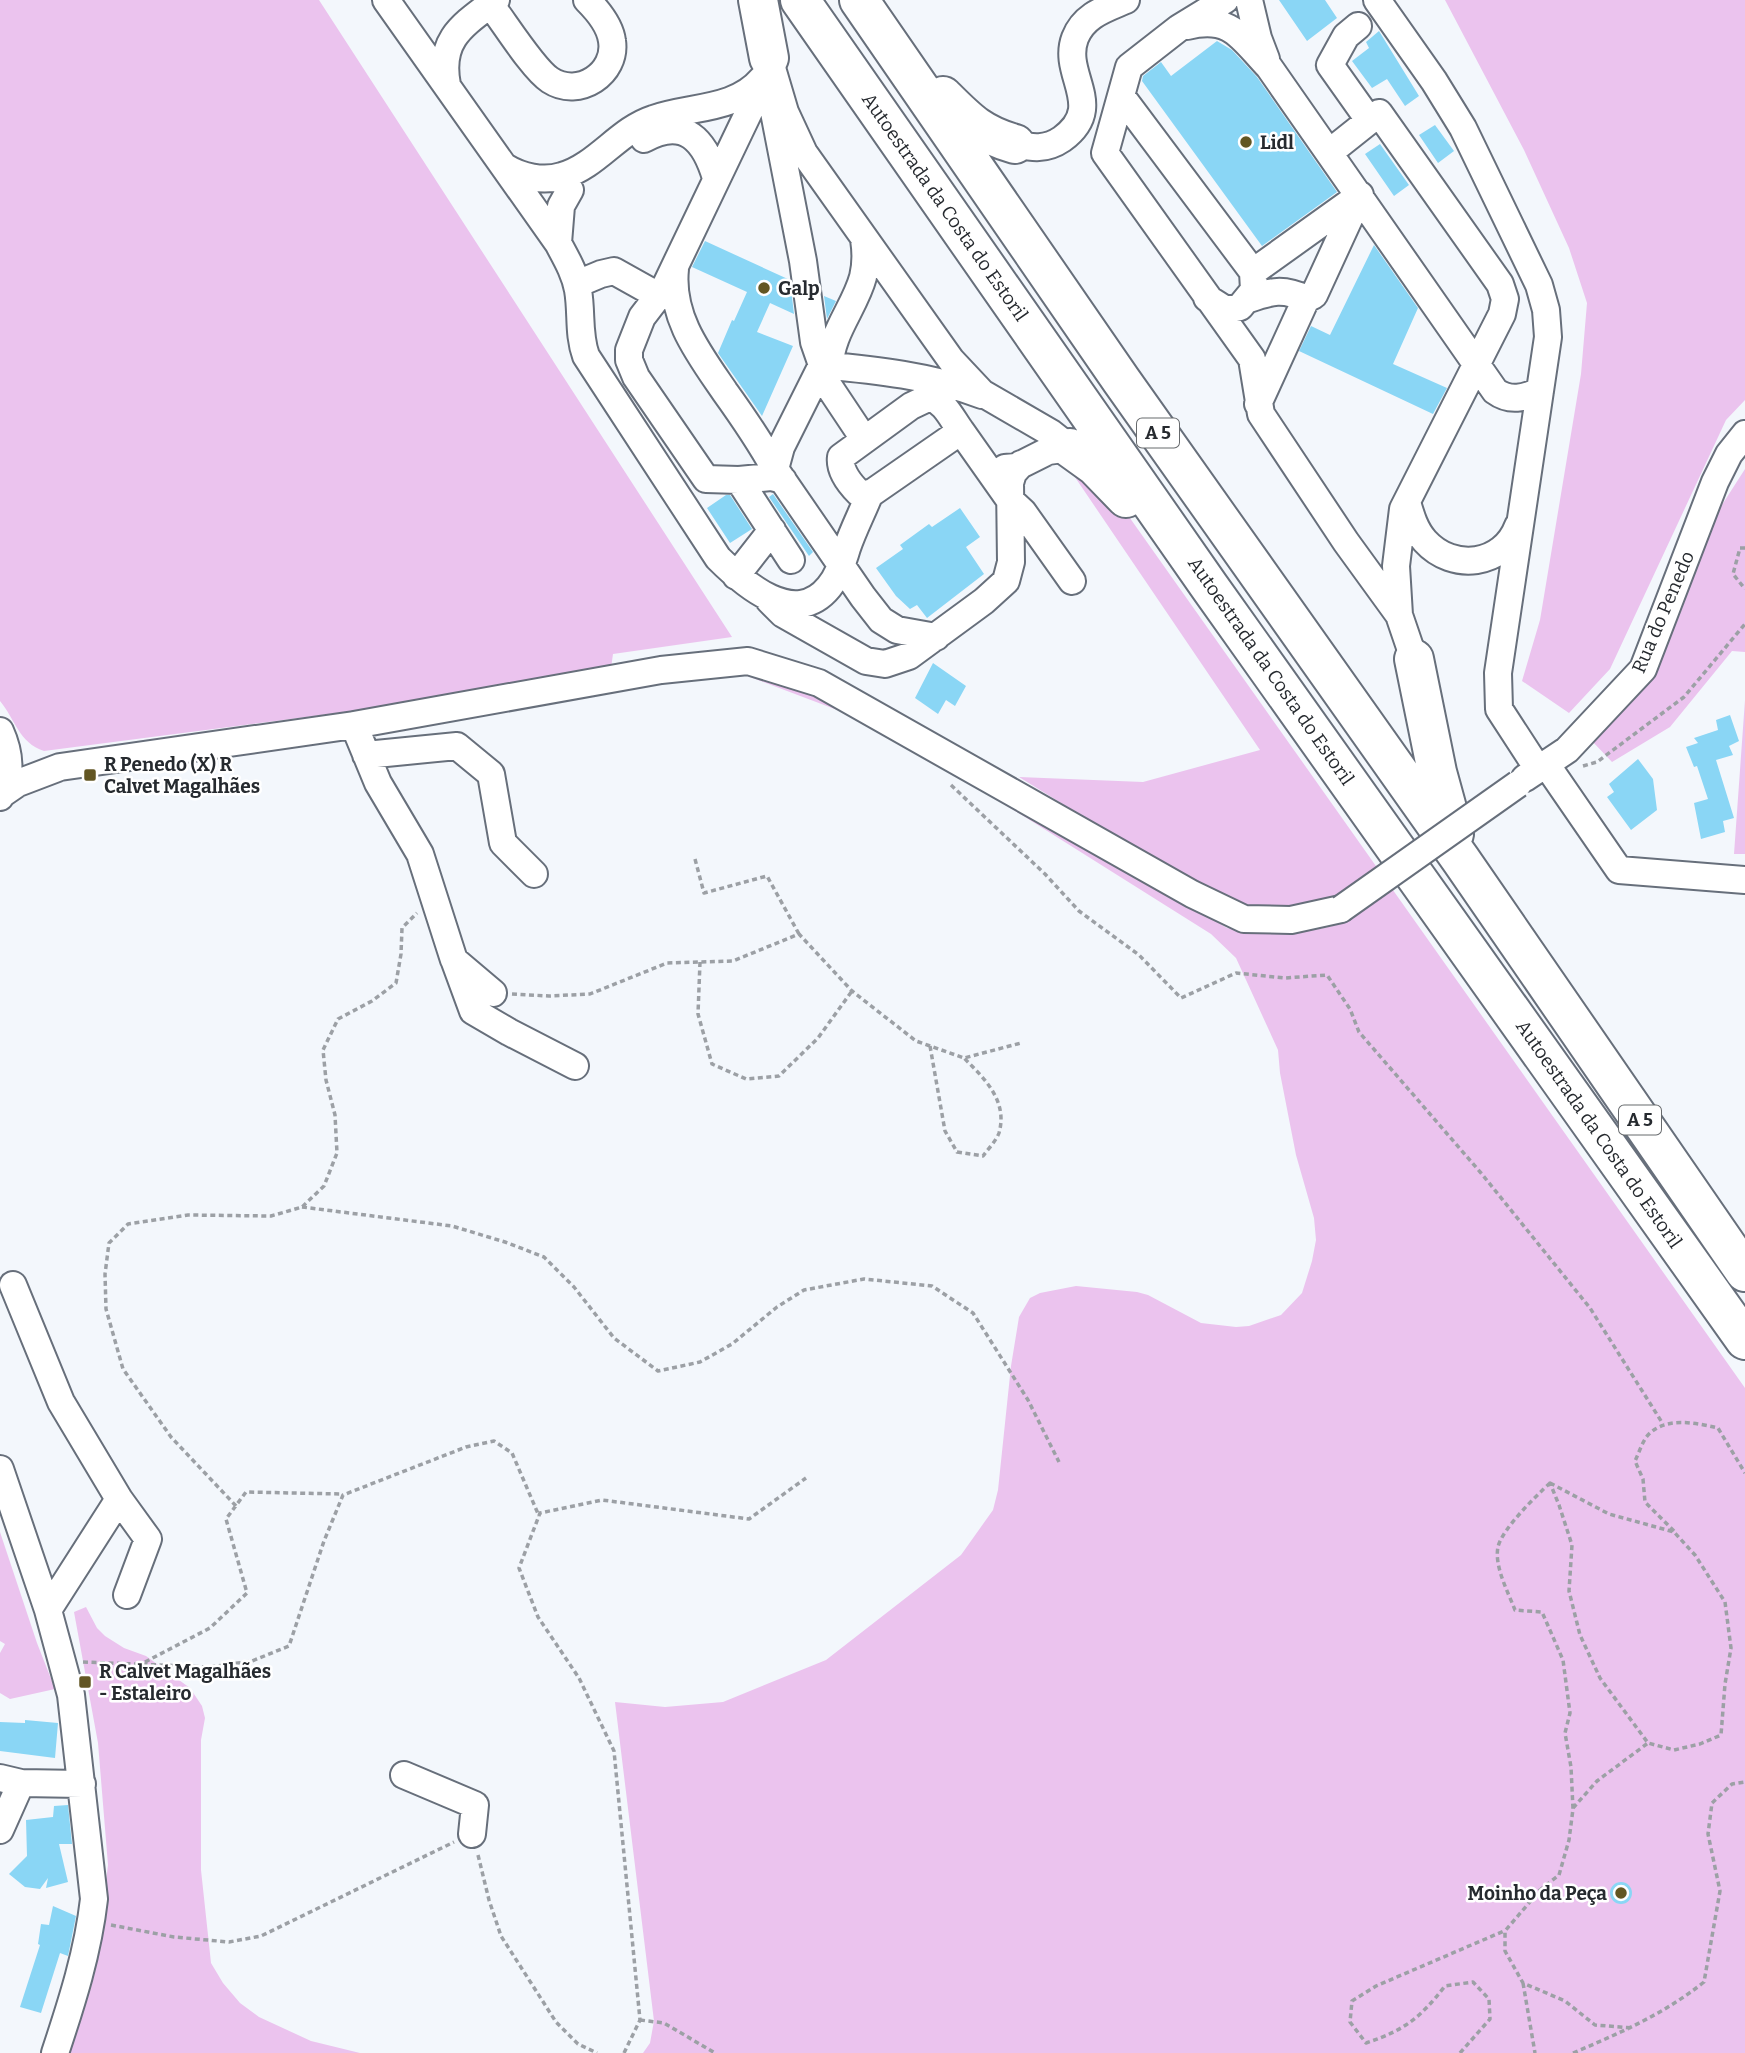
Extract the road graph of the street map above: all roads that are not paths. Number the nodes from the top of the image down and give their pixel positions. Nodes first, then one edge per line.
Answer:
1 (386, 0) edge
2 (587, 0) edge
3 (758, 0) edge
4 (800, 0) edge
5 (1126, 0) edge
6 (1377, 0) edge
7 (860, 1) edge
8 (493, 2) edge
9 (1235, 7) edge
10 (464, 24) junction
11 (1358, 26) dead end
12 (410, 32) junction
13 (769, 58) junction
14 (1269, 67) junction
15 (447, 85) junction
16 (1122, 97) junction
17 (1369, 120) junction
18 (1015, 144) joint
19 (1330, 152) junction
20 (505, 167) junction
21 (716, 178) junction
22 (570, 190) junction
23 (522, 192) junction
24 (1360, 195) junction
25 (864, 239) junction
26 (558, 243) junction
27 (676, 264) junction
28 (1253, 272) junction
29 (577, 284) junction
30 (663, 290) junction
31 (1205, 297) junction
32 (1249, 299) junction
33 (1306, 299) junction
34 (1477, 364) junction
35 (826, 365) junction
36 (1540, 391) junction
37 (988, 397) junction
38 (1258, 404) junction
39 (961, 431) junction
40 (1745, 434) edge
41 (864, 439) junction
42 (1070, 448) junction
43 (984, 461) junction
44 (1021, 464) junction
45 (779, 474) junction
46 (739, 480) junction
47 (870, 493) junction
48 (1009, 499) junction
49 (1407, 502) junction
50 (1519, 524) junction
51 (772, 530) junction
52 (1486, 558) junction
53 (791, 560) dead end
54 (842, 566) junction
55 (736, 576) junction
56 (1072, 581) dead end
57 (1209, 586) junction
58 (765, 596) junction
59 (1508, 604) junction
60 (1399, 615) junction
61 (936, 637) junction
62 (1413, 659) joint
63 (354, 725) junction
64 (3, 738) edge
65 (366, 755) junction
66 (60, 767) junction
67 (1542, 767) junction
68 (1, 796) edge
69 (1461, 860) junction
70 (534, 874) dead end
71 (1741, 885) edge
72 (454, 960) junction
73 (493, 993) road end
74 (575, 1066) dead end
75 (1745, 1272) edge
76 (13, 1285) dead end
77 (1745, 1340) edge
78 (0, 1469) edge
79 (119, 1499) junction
80 (127, 1595) dead end
81 (48, 1610) junction
82 (404, 1775) dead end
83 (11, 1781) edge
84 (82, 1784) junction
85 (0, 1830) edge
86 (472, 1833) road end
87 (55, 2053) edge

1 - 12 street
2 - 8 street
3 - 13 highway
4 - 57 highway, Autoestrada da Costa do Estoril / A 5
5 - 18 street
6 - 36 street
7 - 18 highway
7 - 69 highway, A 5
8 - 10 street
9 - 14 street
9 - 14 street
9 - 16 street
10 - 12 street
10 - 15 street
11 - 17 street
12 - 15 street
13 - 20 street
13 - 21 street
13 - 25 street
13 - 35 street
14 - 19 street
15 - 20 street
16 - 28 street
16 - 31 street
17 - 19 street
17 - 34 street
19 - 24 street
20 - 23 street
21 - 22 street
21 - 27 street
22 - 23 street
22 - 26 street
23 - 26 street
24 - 28 street
24 - 33 street
24 - 34 street
25 - 35 street
25 - 37 street
26 - 29 street
27 - 30 street
27 - 45 street
28 - 32 street
29 - 30 street
29 - 55 street
30 - 46 street
31 - 32 street
31 - 38 street
32 - 33 street
33 - 38 street
34 - 36 street
34 - 49 street
35 - 37 street
35 - 41 street
35 - 45 street
36 - 50 street
37 - 42 street
38 - 60 street
39 - 41 street
39 - 43 street
39 - 47 street
40 - 67 street, Rua do Penedo
41 - 47 street
42 - 44 street
42 - 57 highway
43 - 44 street
43 - 48 street
44 - 48 street
45 - 46 street
45 - 54 street
46 - 51 street
47 - 54 street
48 - 56 street
48 - 61 street
49 - 52 street
49 - 60 street
50 - 52 street
50 - 59 street
51 - 53 street
51 - 55 street
52 - 59 street
54 - 58 street
54 - 61 street
55 - 58 street
57 - 77 highway, Autoestrada da Costa do Estoril / A 5
58 - 61 street
59 - 67 street
60 - 62 street
62 - 69 highway
63 - 65 street
63 - 66 street
63 - 67 street, Rua do Penedo, bridge
64 - 66 street
64 - 68 street
65 - 70 street
65 - 72 street
66 - 68 street
67 - 71 street
69 - 75 highway, A 5
72 - 73 street
72 - 74 street
76 - 79 street
78 - 81 street
79 - 80 street
79 - 81 street
81 - 84 street
82 - 86 street
83 - 84 street
83 - 85 street
84 - 87 street

